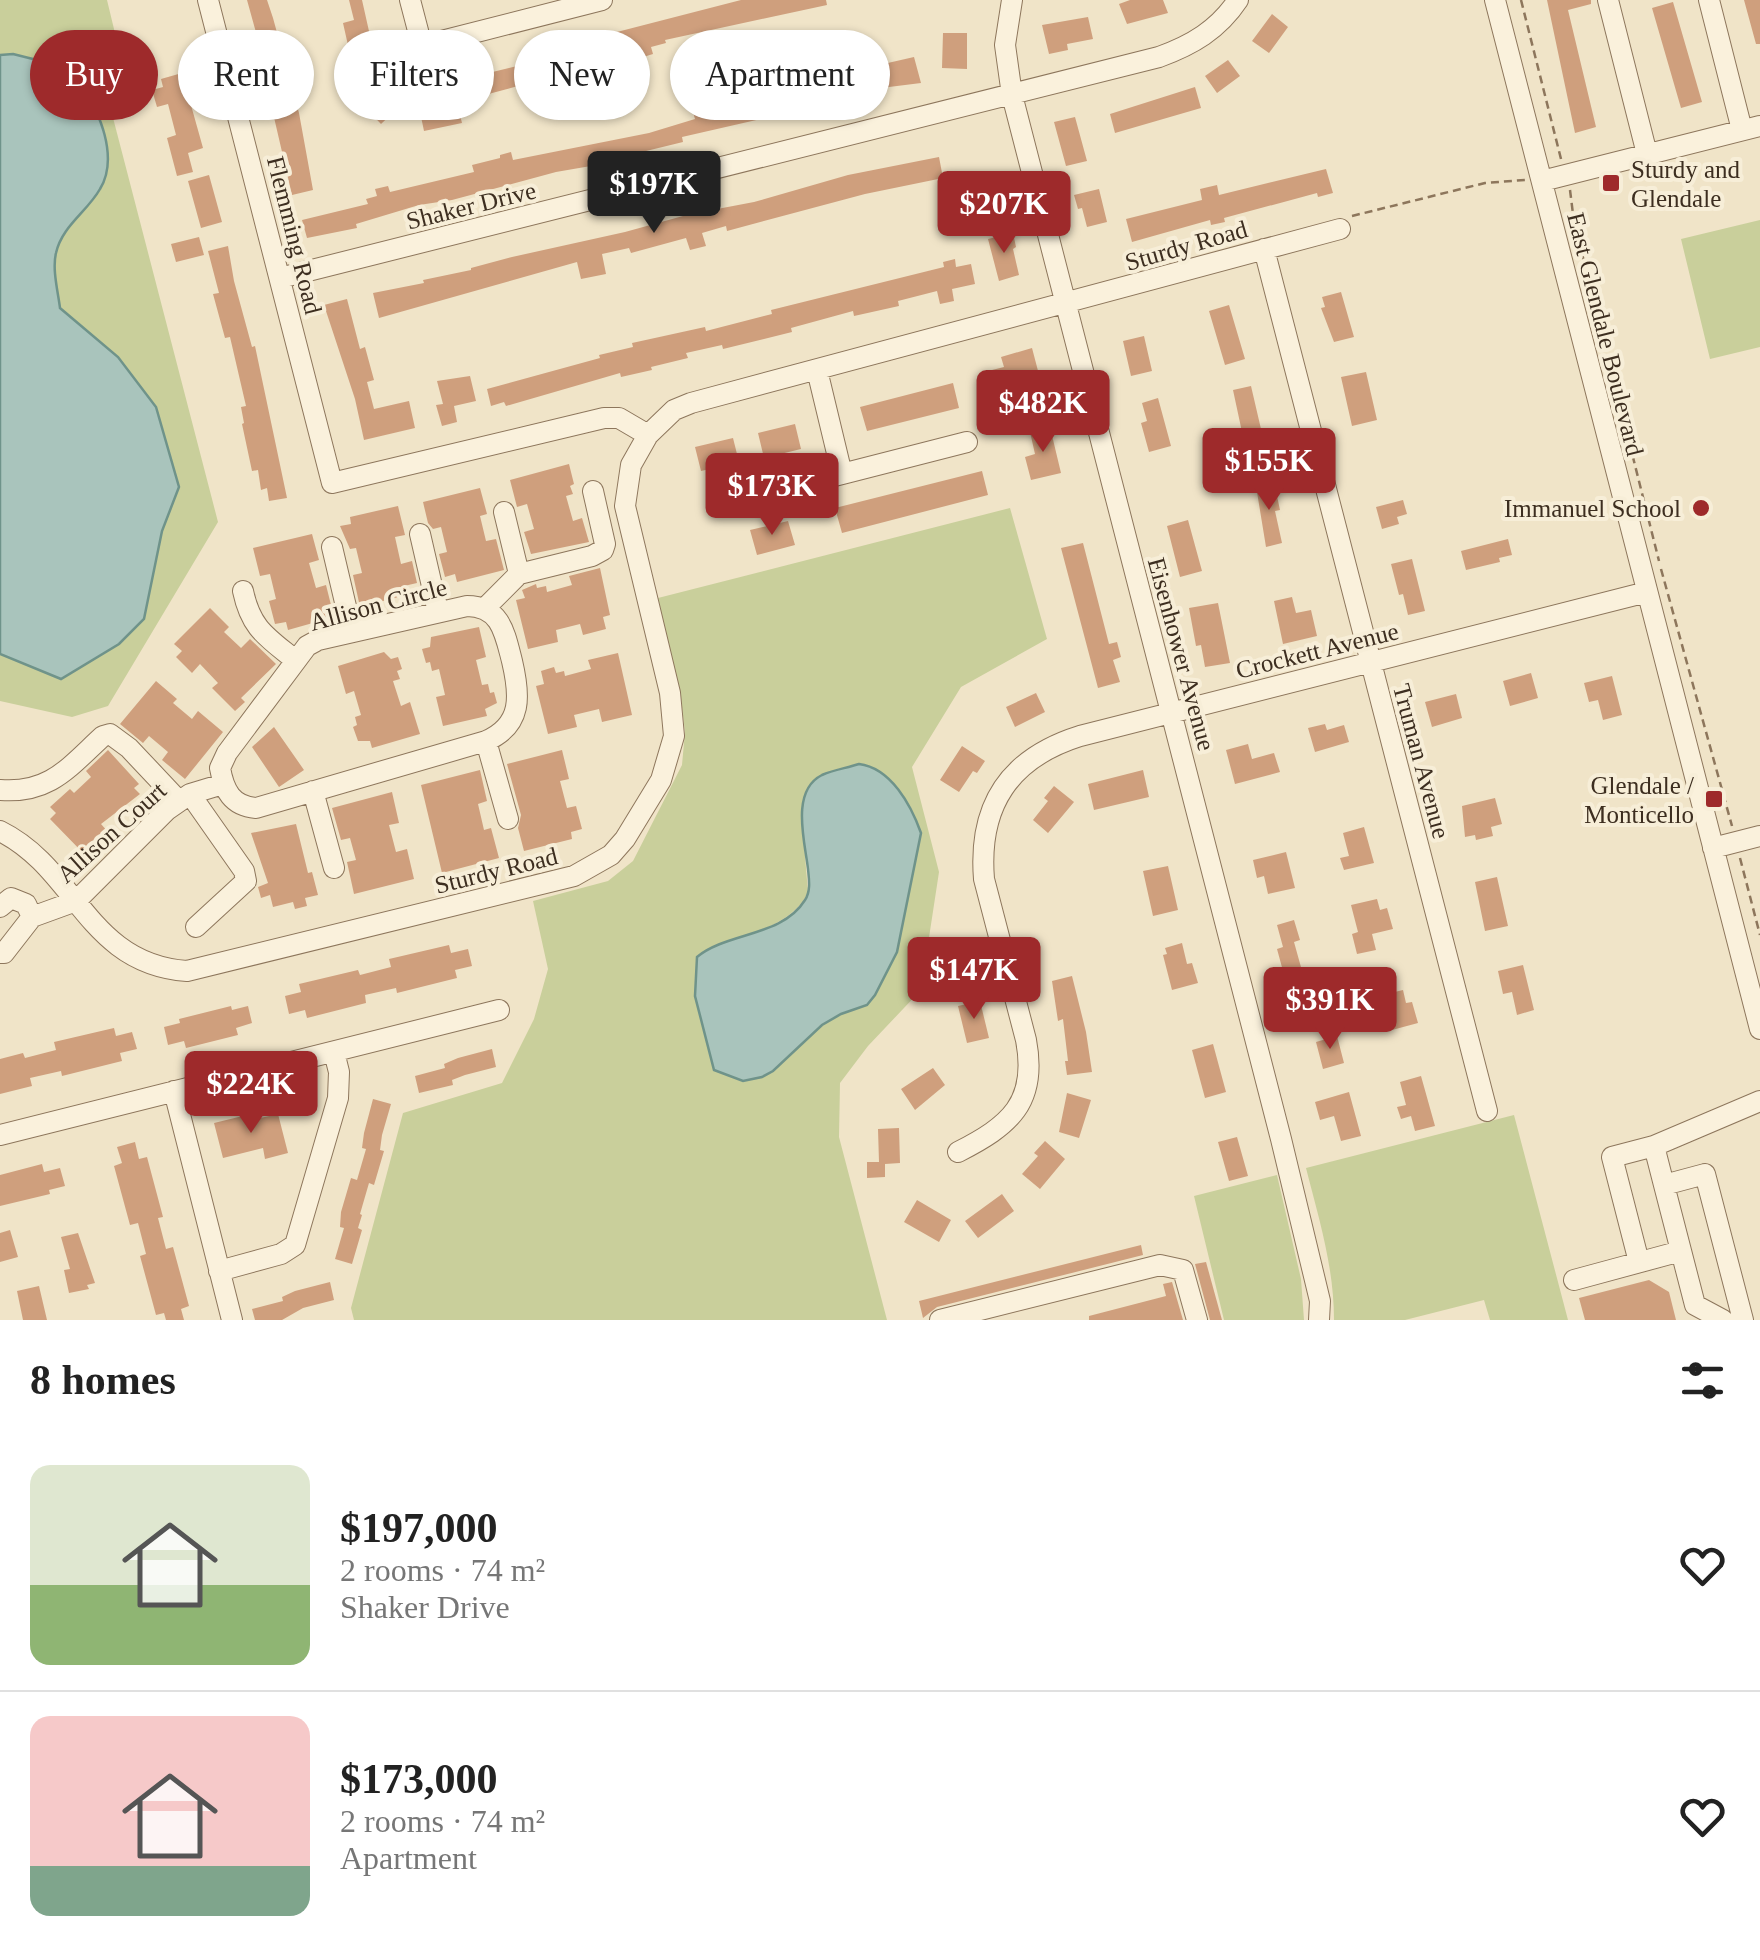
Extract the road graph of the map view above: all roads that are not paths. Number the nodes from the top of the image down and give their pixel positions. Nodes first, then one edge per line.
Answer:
1 (208, 0) edge
2 (410, 0) edge
3 (602, 0) edge
4 (1012, 0) edge
5 (1238, 0) edge
6 (1495, 0) edge
7 (1608, 0) edge
8 (1709, 0) edge
9 (1012, 95) junction
10 (1751, 128) edge
11 (1647, 154) junction
12 (1540, 177) junction
13 (1340, 229) road end
14 (1264, 249) junction
15 (280, 278) junction
16 (1066, 304) junction
17 (817, 370) junction
18 (648, 436) junction
19 (967, 442) dead end
20 (842, 474) junction
21 (594, 491) dead end
22 (720, 505) dead end
23 (504, 512) dead end
24 (420, 534) dead end
25 (332, 547) dead end
26 (519, 574) junction
27 (243, 591) dead end
28 (1646, 592) junction
29 (485, 608) junction
30 (438, 612) junction
31 (352, 632) junction
32 (295, 660) junction
33 (1371, 662) junction
34 (1172, 712) junction
35 (486, 741) junction
36 (223, 784) junction
37 (0, 790) edge
38 (314, 792) junction
39 (184, 797) junction
40 (508, 819) dead end
41 (0, 831) edge
42 (1760, 836) edge
43 (1713, 848) junction
44 (334, 868) dead end
45 (76, 902) junction
46 (0, 907) edge
47 (32, 917) junction
48 (196, 927) dead end
49 (0, 953) edge
50 (1756, 994) edge
51 (499, 1010) dead end
52 (1760, 1030) edge
53 (334, 1052) junction
54 (174, 1092) junction
55 (1760, 1102) edge
56 (1488, 1110) dead end
57 (0, 1135) edge
58 (1654, 1146) junction
59 (958, 1152) dead end
60 (1664, 1186) junction
61 (1681, 1251) junction
62 (1639, 1262) junction
63 (220, 1271) junction
64 (1574, 1280) dead end
65 (232, 1320) edge
66 (940, 1320) edge
67 (1196, 1320) edge
68 (1319, 1320) edge
69 (1722, 1320) edge
70 (1744, 1320) edge

1 - 15 street, Flemming Road
2 - 3 street
4 - 9 street, Eisenhower Avenue
5 - 9 street, Shaker Drive
6 - 12 street, East Glendale Boulevard
7 - 11 street
8 - 10 street
9 - 15 street, Shaker Drive
9 - 16 street, Eisenhower Avenue
10 - 11 street
11 - 12 street
12 - 28 street, East Glendale Boulevard
13 - 14 street, Sturdy Road
14 - 16 street, Sturdy Road
14 - 33 street, Truman Avenue
15 - 18 street, Flemming Road
16 - 17 street, Sturdy Road
16 - 34 street, Eisenhower Avenue
17 - 18 street, Sturdy Road
17 - 20 street
18 - 45 street, Sturdy Road
19 - 20 street
20 - 22 street
21 - 26 street
23 - 26 street
24 - 30 street
25 - 31 street
26 - 29 street
27 - 32 street
28 - 33 street, Crockett Avenue
28 - 43 street, East Glendale Boulevard
29 - 30 street, Allison Circle
29 - 35 street, Allison Circle
30 - 31 street, Allison Circle
31 - 32 street, Allison Circle
32 - 36 street, Allison Circle
33 - 34 street, Crockett Avenue
33 - 56 street, Truman Avenue
34 - 59 street, Crockett Avenue
34 - 68 street, Eisenhower Avenue
35 - 38 street
35 - 40 street
36 - 38 street
36 - 39 street, Allison Court
37 - 39 street
38 - 44 street
39 - 45 street, Allison Court
39 - 48 street
41 - 45 street, Sturdy Road
42 - 43 street
43 - 50 street, East Glendale Boulevard
45 - 47 street, Allison Court
46 - 47 street
47 - 49 street, Allison Court
50 - 52 street, East Glendale Boulevard
51 - 53 street
53 - 54 street
53 - 63 street
54 - 57 street
54 - 63 street
55 - 58 street
58 - 60 street
58 - 62 street
60 - 61 street
60 - 70 street
61 - 62 street
61 - 69 street
62 - 64 street
63 - 65 street
66 - 67 street

